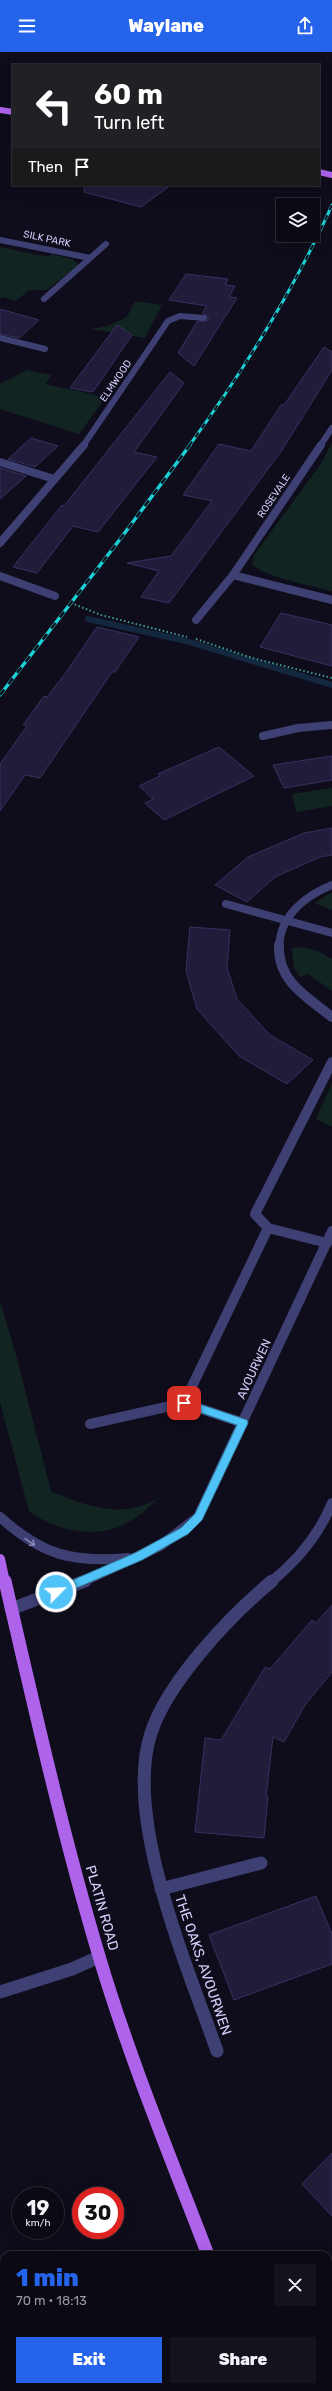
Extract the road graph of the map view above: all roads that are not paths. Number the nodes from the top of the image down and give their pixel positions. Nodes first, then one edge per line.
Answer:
1 (0, 110) edge
2 (12, 112) edge
3 (320, 172) edge
4 (332, 176) edge
5 (0, 240) edge
6 (106, 244) dead end
7 (90, 258) junction
8 (44, 299) dead end
9 (204, 318) dead end
10 (0, 338) edge
11 (45, 349) dead end
12 (332, 428) edge
13 (0, 462) edge
14 (54, 479) junction
15 (0, 543) edge
16 (233, 575) junction
17 (0, 576) edge
18 (55, 596) road end
19 (332, 600) edge
20 (196, 620) dead end
21 (332, 725) edge
22 (263, 736) dead end
23 (332, 885) edge
24 (226, 904) dead end
25 (286, 920) junction
26 (332, 933) edge
27 (332, 1017) edge
28 (332, 1062) edge
29 (268, 1228) junction
30 (332, 1231) edge
31 (327, 1243) junction
32 (184, 1403) junction
33 (243, 1423) junction
34 (90, 1424) dead end
35 (332, 1503) edge
36 (0, 1517) edge
37 (138, 1556) junction
38 (0, 1559) edge
39 (4, 1594) edge
40 (11, 1609) junction
41 (261, 1863) dead end
42 (161, 1889) junction
43 (99, 1957) junction
44 (0, 1992) edge
45 (217, 2051) dead end
46 (206, 2251) edge

1 - 2 main road
3 - 4 main road
5 - 7 street, SILK PARK
6 - 7 street
7 - 8 street
9 - 14 street, ELMWOOD
10 - 11 street
12 - 16 street, ROSEVALE
13 - 14 street
14 - 15 street, ELMWOOD
16 - 19 street
16 - 20 street, ROSEVALE
17 - 18 street
21 - 22 street
23 - 25 street
24 - 25 street
25 - 26 street
25 - 27 street
28 - 29 street
29 - 31 street
29 - 32 street
30 - 31 street, AVOURWEN
31 - 33 street, AVOURWEN
32 - 33 street
32 - 34 street
33 - 37 street, AVOURWEN
35 - 42 street, THE OAKS, AVOURWEN
36 -> 37 street, AVOURWEN
37 - 40 street, AVOURWEN
38 - 39 main road, PLATIN ROAD
39 - 40 main road, PLATIN ROAD
40 - 43 main road, PLATIN ROAD
41 - 42 street, THE OAKS, AVOURWEN
42 - 45 street, THE OAKS, AVOURWEN
43 - 44 street
43 - 46 main road, PLATIN ROAD

